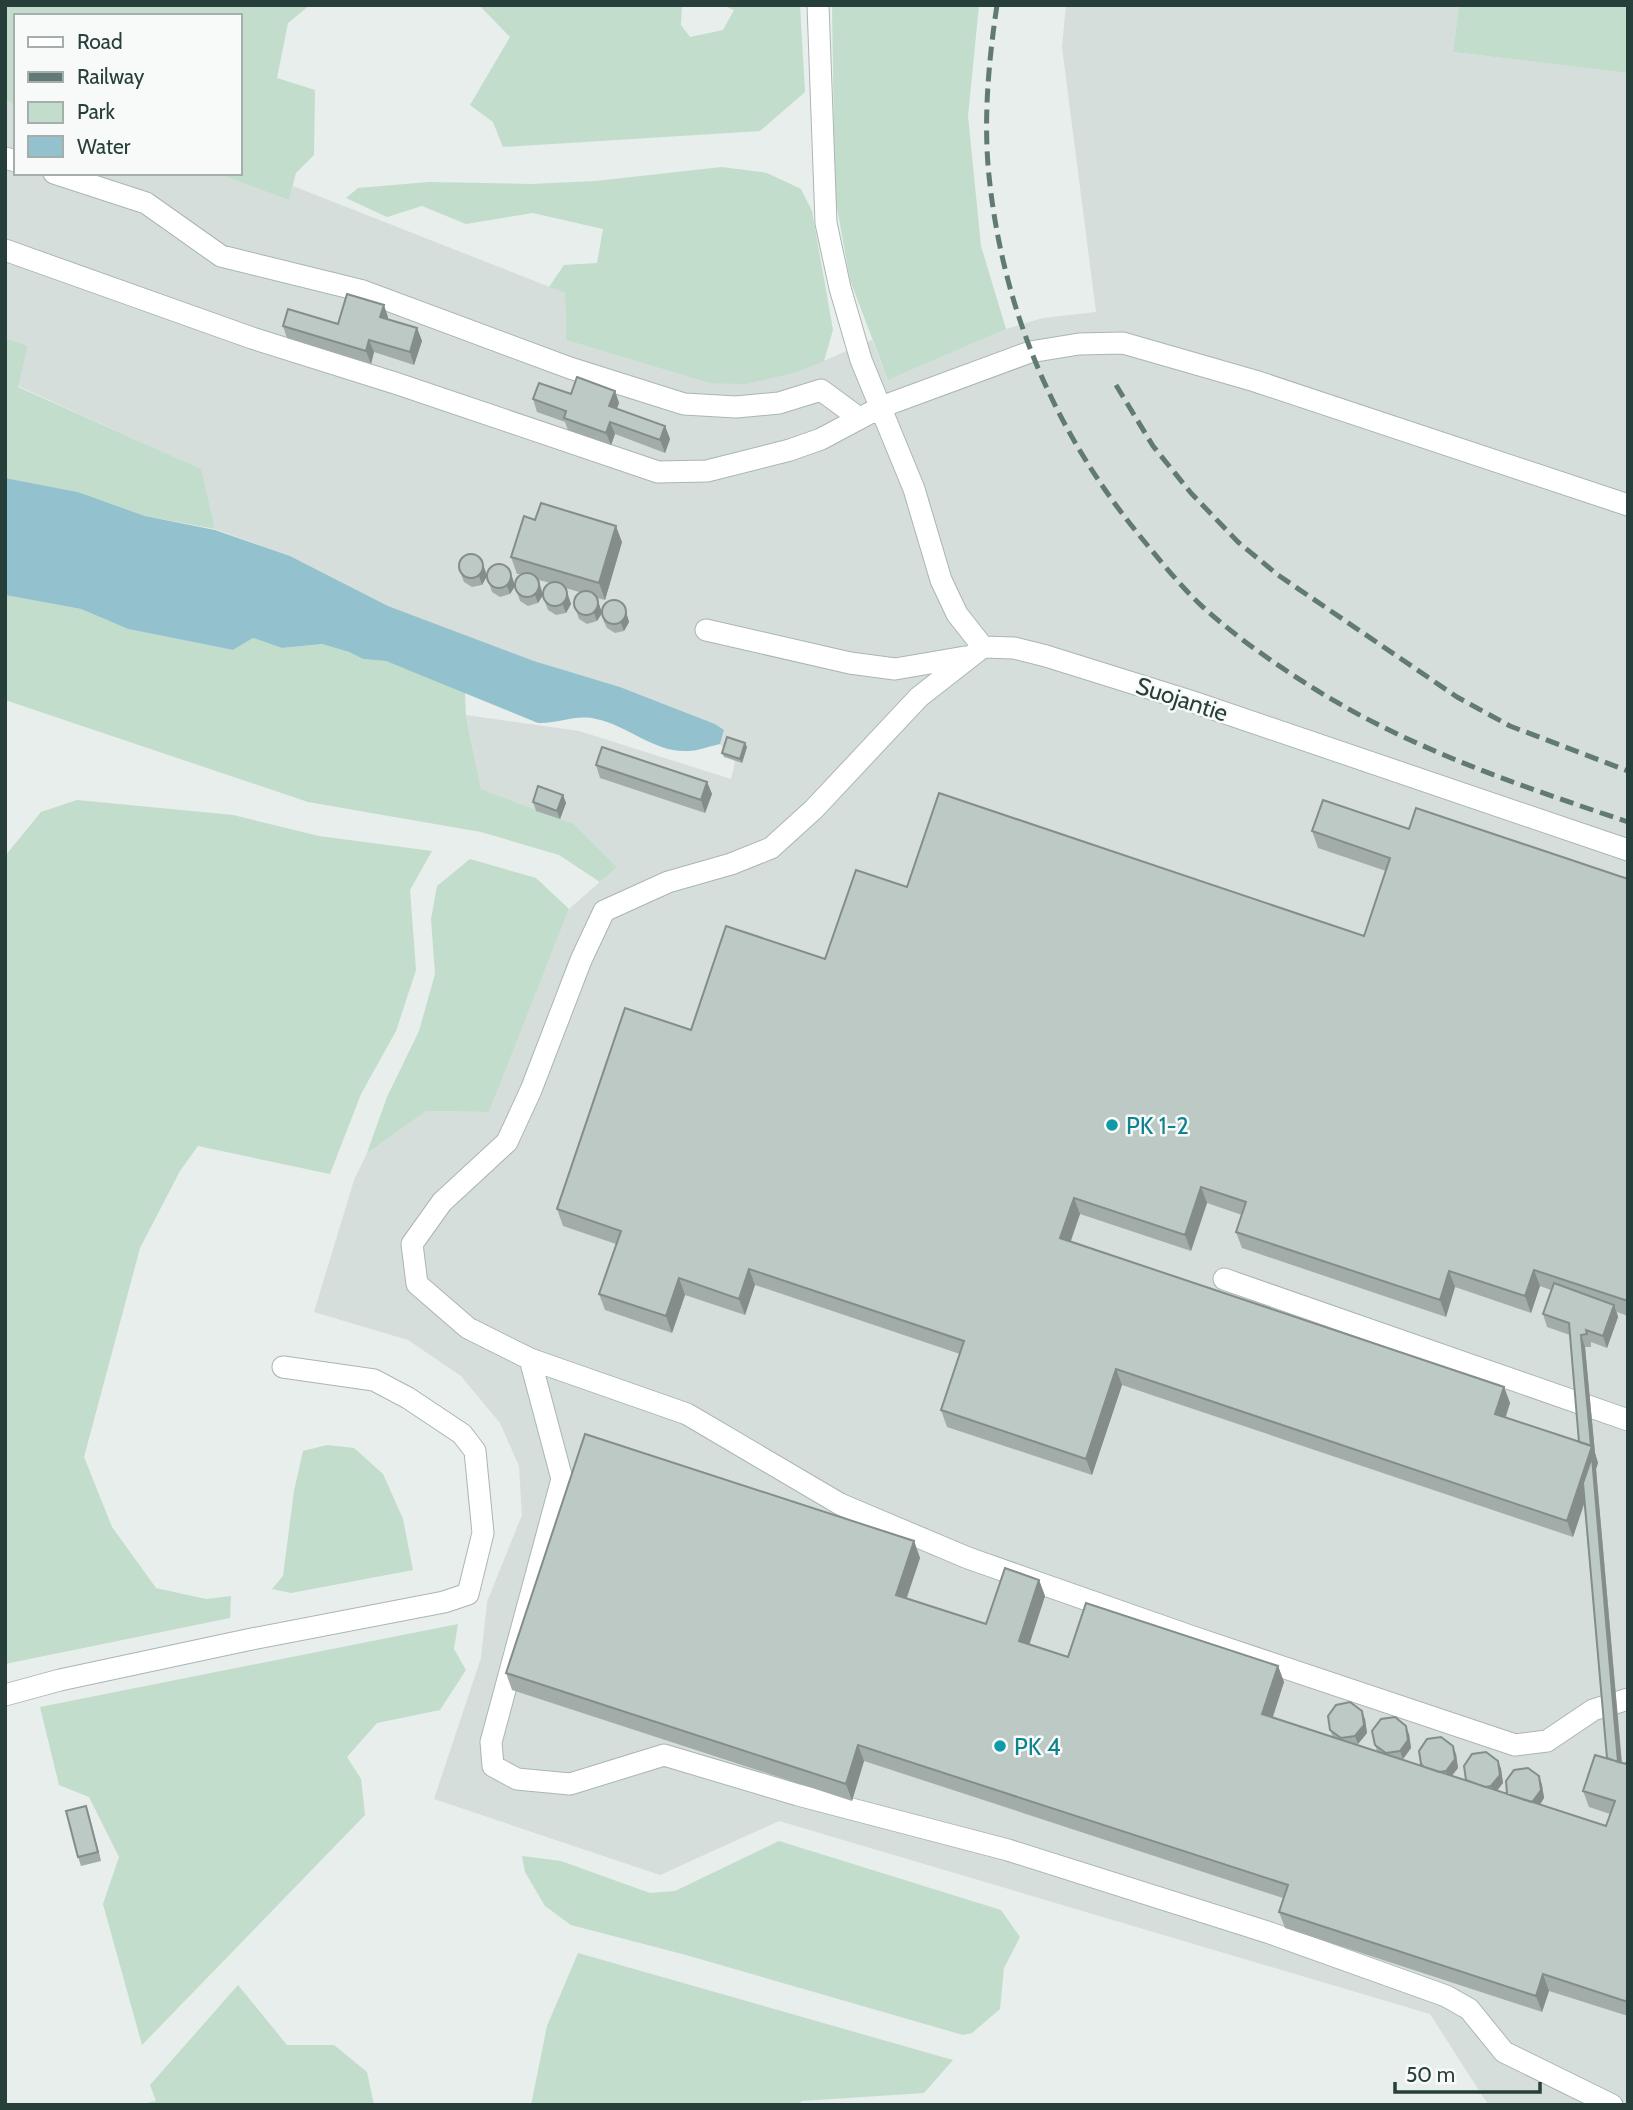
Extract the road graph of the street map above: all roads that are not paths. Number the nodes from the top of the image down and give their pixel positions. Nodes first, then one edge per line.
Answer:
1 (818, 5) edge
2 (60, 175) edge
3 (5, 250) edge
4 (881, 407) junction
5 (859, 418) junction
6 (1628, 505) edge
7 (706, 630) dead end
8 (977, 651) junction
9 (1628, 850) edge
10 (1224, 1279) dead end
11 (530, 1359) junction
12 (283, 1367) dead end
13 (1628, 1420) edge
14 (5, 1695) edge
15 (1628, 1699) edge
16 (1612, 2105) edge

1 - 4 lane
2 - 5 lane
3 - 5 lane
4 - 5 lane
4 - 6 lane
4 - 8 lane
7 - 8 lane, Suojantie
8 - 9 lane, Suojantie
8 - 11 lane
10 - 13 lane
11 - 15 lane
11 - 16 lane
12 - 14 lane

